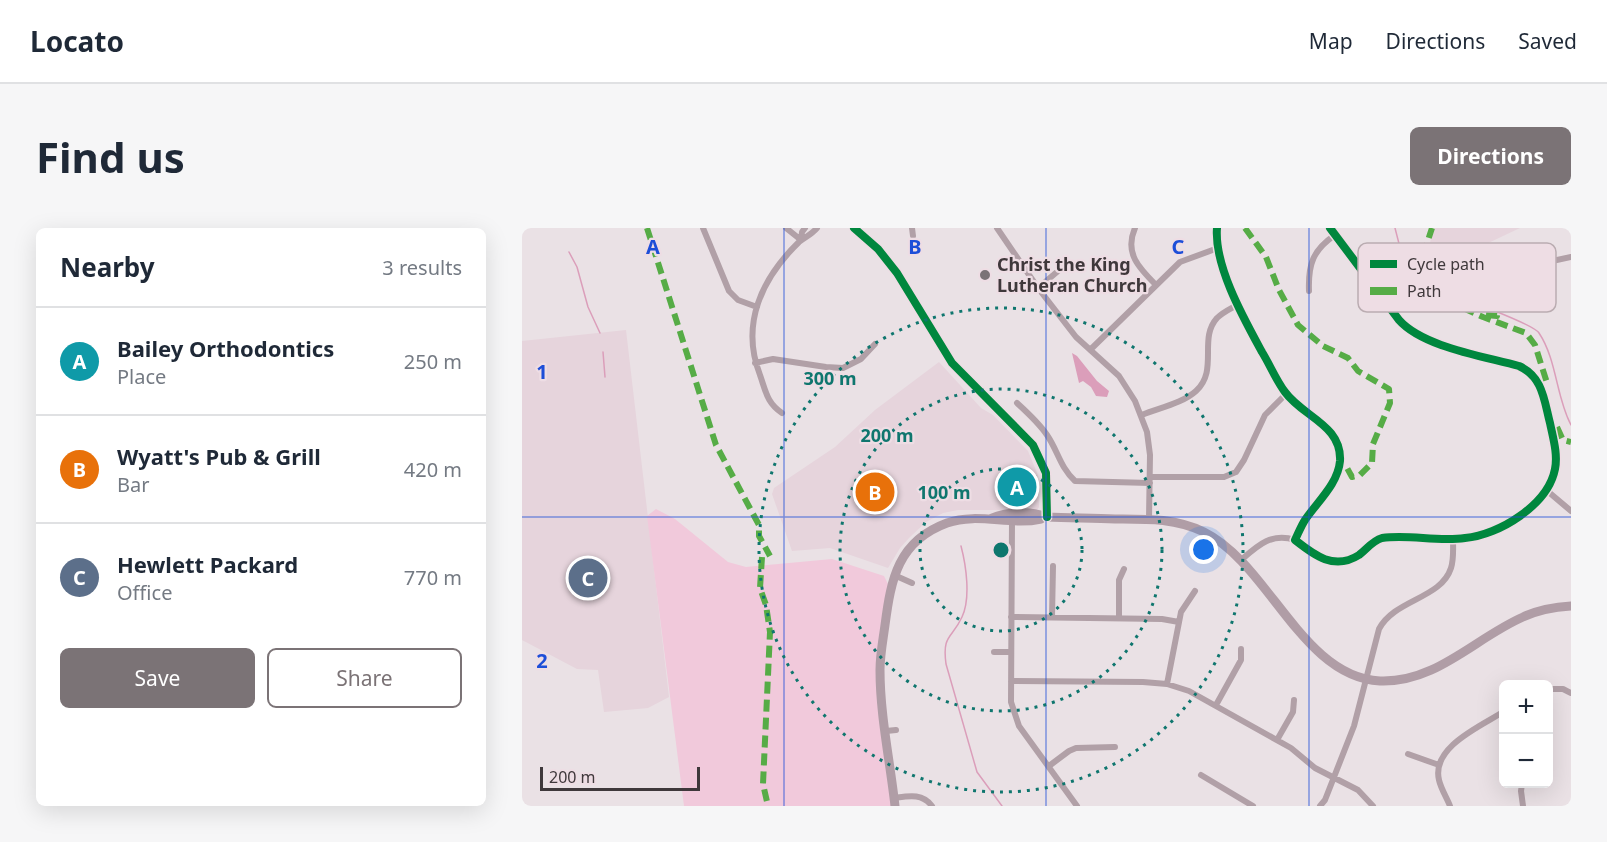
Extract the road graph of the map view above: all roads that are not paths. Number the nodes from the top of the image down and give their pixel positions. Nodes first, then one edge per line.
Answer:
1 (703, 228) edge
2 (786, 228) edge
3 (805, 228) edge
4 (817, 228) edge
5 (854, 228) edge
6 (912, 228) edge
7 (997, 228) edge
8 (1135, 228) edge
9 (1216, 228) edge
10 (1330, 228) edge
11 (1335, 235) junction
12 (913, 236) dead end
13 (801, 240) junction
14 (1218, 248) junction
15 (1571, 257) edge
16 (1556, 260) edge
17 (1064, 266) dead end
18 (1358, 266) edge
19 (1156, 285) junction
20 (1038, 288) junction
21 (1309, 291) dead end
22 (1237, 305) junction
23 (757, 307) junction
24 (1393, 312) edge
25 (874, 344) dead end
26 (1089, 350) junction
27 (755, 363) junction
28 (1286, 394) junction
29 (1017, 403) dead end
30 (782, 413) dead end
31 (1142, 415) junction
32 (1150, 480) junction
33 (1545, 489) junction
34 (1571, 511) edge
35 (1047, 517) junction
36 (992, 518) junction
37 (1149, 519) junction
38 (1012, 521) junction
39 (1453, 539) junction
40 (1294, 540) junction
41 (1240, 561) junction
42 (1053, 566) dead end
43 (1124, 569) dead end
44 (894, 575) junction
45 (912, 583) dead end
46 (1195, 591) dead end
47 (1571, 606) edge
48 (1011, 617) junction
49 (1052, 617) junction
50 (1119, 618) junction
51 (1179, 622) junction
52 (1241, 649) dead end
53 (994, 652) dead end
54 (1011, 652) junction
55 (1366, 679) junction
56 (1011, 681) junction
57 (1167, 684) junction
58 (1553, 689) edge
59 (1570, 691) edge
60 (1294, 700) dead end
61 (1216, 705) junction
62 (1499, 715) edge
63 (1277, 740) junction
64 (1115, 747) dead end
65 (1408, 754) dead end
66 (1439, 765) junction
67 (1049, 766) junction
68 (1201, 775) dead end
69 (1334, 776) junction
70 (1521, 788) edge
71 (895, 802) edge
72 (933, 806) edge
73 (1077, 806) edge
74 (1253, 806) edge
75 (1320, 806) edge
76 (1373, 806) edge
77 (1450, 806) edge
78 (1523, 806) edge

1 - 23 street
2 - 13 street
3 - 13 street
4 - 13 street
5 - 35 main road
6 - 12 street
7 - 20 street
8 - 19 street
9 - 14 street
10 - 11 street
11 - 18 street
11 - 21 street
13 - 23 street
14 - 19 street
14 - 22 street
15 - 16 street
17 - 20 street
19 - 26 street
20 - 26 street
22 - 28 street
22 - 31 street
23 - 27 street
24 - 33 street
25 - 27 street
26 - 31 street
27 - 30 street
28 - 32 street
28 - 40 street
29 - 32 street
31 - 32 street
32 - 37 street
33 - 34 street
33 - 39 street
35 - 36 main road
35 - 37 main road
35 - 38 main road
36 - 38 main road
36 - 44 main road
37 - 41 main road
38 - 48 street
39 - 40 street
39 - 55 street
40 - 41 street
41 - 55 main road
42 - 49 street
43 - 50 street
44 - 45 street
44 - 71 main road
46 - 51 street
47 - 55 main road
48 - 49 street
48 - 54 street
49 - 50 street
50 - 51 street
51 - 57 street
52 - 61 street
53 - 54 street
54 - 56 street
55 - 69 street
56 - 57 street
56 - 67 street
57 - 61 street
58 - 59 street
60 - 63 street
61 - 63 street
62 - 66 street
63 - 69 street
64 - 67 street
65 - 66 street
66 - 77 street
67 - 73 street
68 - 74 street
69 - 75 street
69 - 76 street
70 - 78 street
71 - 72 street

